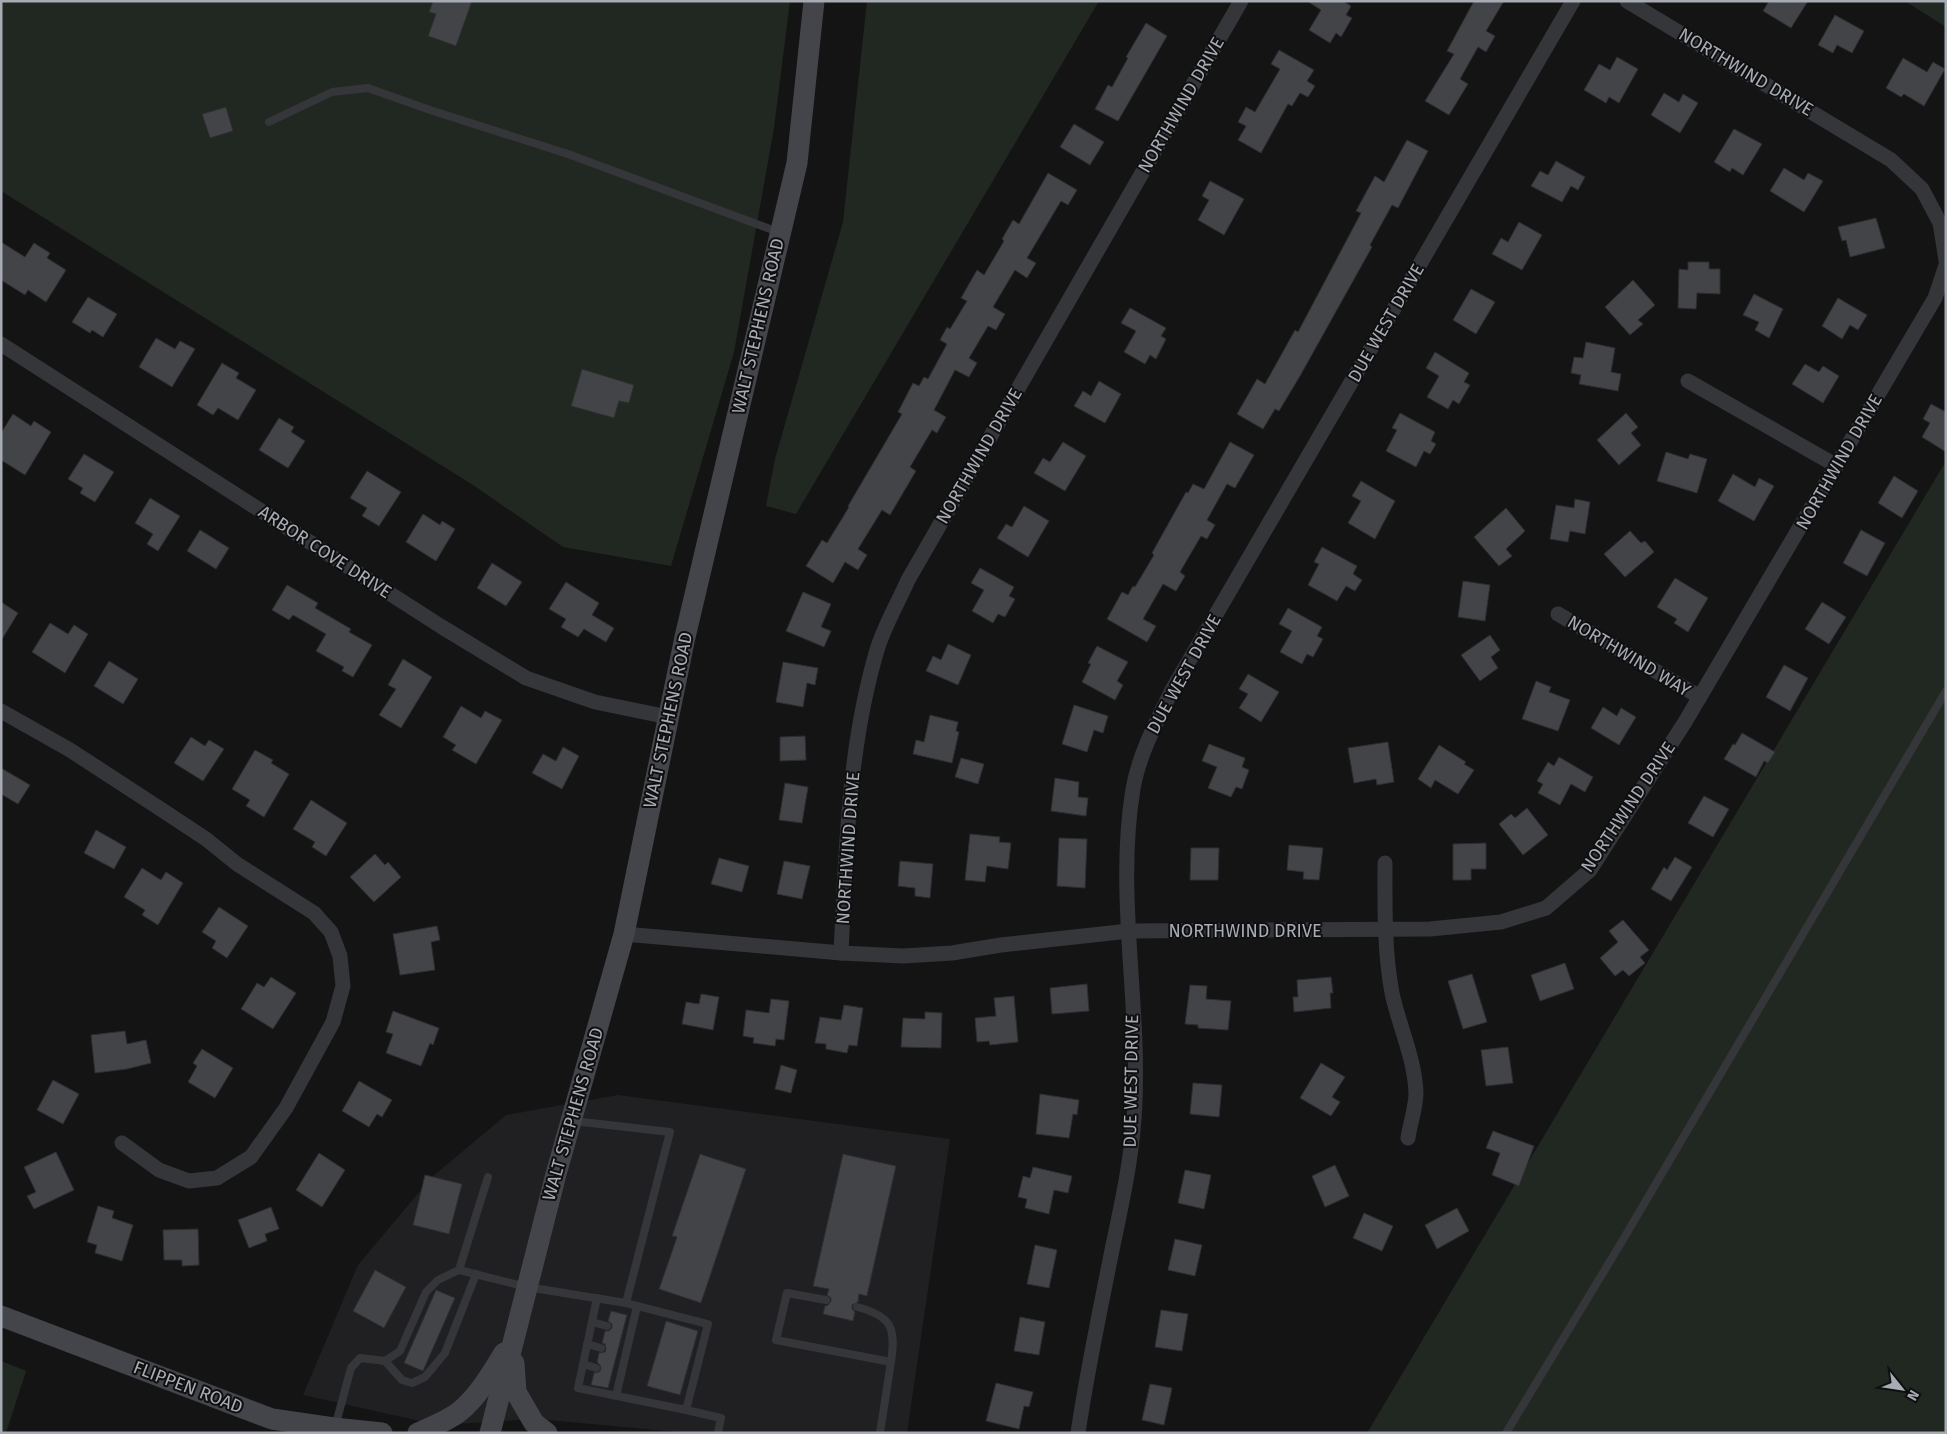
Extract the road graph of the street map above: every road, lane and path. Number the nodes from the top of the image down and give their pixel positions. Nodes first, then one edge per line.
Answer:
1 (814, 1) edge
2 (1241, 1) edge
3 (1573, 1) edge
4 (1627, 1) edge
5 (268, 122) dead end
6 (1939, 206) edge
7 (780, 233) junction
8 (1946, 260) edge
9 (1946, 265) edge
10 (1, 344) edge
11 (1688, 381) dead end
12 (1837, 466) junction
13 (1558, 614) dead end
14 (1946, 691) edge
15 (1700, 697) junction
16 (1, 710) edge
17 (668, 717) junction
18 (1385, 863) dead end
19 (1385, 930) junction
20 (1129, 931) junction
21 (624, 934) junction
22 (841, 953) junction
23 (571, 1121) junction
24 (1408, 1138) dead end
25 (122, 1143) dead end
26 (488, 1177) dead end
27 (459, 1270) junction
28 (476, 1274) junction
29 (527, 1287) junction
30 (597, 1298) junction
31 (826, 1300) dead end
32 (626, 1303) junction
33 (637, 1306) junction
34 (857, 1307) dead end
35 (1, 1316) edge
36 (592, 1322) junction
37 (607, 1326) dead end
38 (513, 1338) junction
39 (587, 1344) junction
40 (601, 1348) dead end
41 (385, 1361) junction
42 (891, 1362) junction
43 (583, 1364) junction
44 (596, 1368) dead end
45 (612, 1372) dead end
46 (621, 1374) junction
47 (616, 1396) junction
48 (686, 1410) junction
49 (334, 1428) junction
50 (382, 1433) edge
51 (418, 1433) edge
52 (490, 1433) edge
53 (547, 1433) edge
54 (718, 1433) edge
55 (880, 1433) edge
56 (1078, 1433) edge
57 (1506, 1433) edge

1 - 7 street, WALT STEPHENS ROAD
2 - 22 street, NORTHWIND DRIVE
3 - 20 street, DUE WEST DRIVE
4 - 6 street, NORTHWIND DRIVE
5 - 7 lane
6 - 8 street, NORTHWIND DRIVE
7 - 17 street, WALT STEPHENS ROAD
9 - 12 street, NORTHWIND DRIVE
10 - 17 street, ARBOR COVE DRIVE
11 - 12 street
12 - 15 street, NORTHWIND DRIVE
13 - 15 street, NORTHWIND WAY
14 - 57 lane
15 - 19 street, NORTHWIND DRIVE
16 - 25 street
17 - 21 street, WALT STEPHENS ROAD
18 - 19 street
19 - 20 street, NORTHWIND DRIVE
19 - 24 street
20 - 22 street, NORTHWIND DRIVE
20 - 56 street, DUE WEST DRIVE
21 - 22 street, NORTHWIND DRIVE
21 - 23 street, WALT STEPHENS ROAD
23 - 29 street, WALT STEPHENS ROAD
23 - 32 lane
26 - 27 lane
27 - 28 lane
27 - 41 lane
28 - 29 lane
28 - 41 lane
29 - 30 lane
29 - 38 street, WALT STEPHENS ROAD
30 - 32 lane
30 - 36 lane
31 - 42 lane
32 - 33 lane
33 - 46 lane
33 - 48 lane
34 - 42 lane
35 - 49 street, FLIPPEN ROAD
36 - 37 lane
36 - 39 lane
38 - 51 street
38 - 52 street, WALT STEPHENS ROAD
38 - 53 street
39 - 40 lane
39 - 43 lane
41 - 49 lane
42 - 55 lane
43 - 44 lane
43 - 47 lane
45 - 46 lane
46 - 47 lane
47 - 48 lane
48 - 54 lane
49 - 50 street, FLIPPEN ROAD

